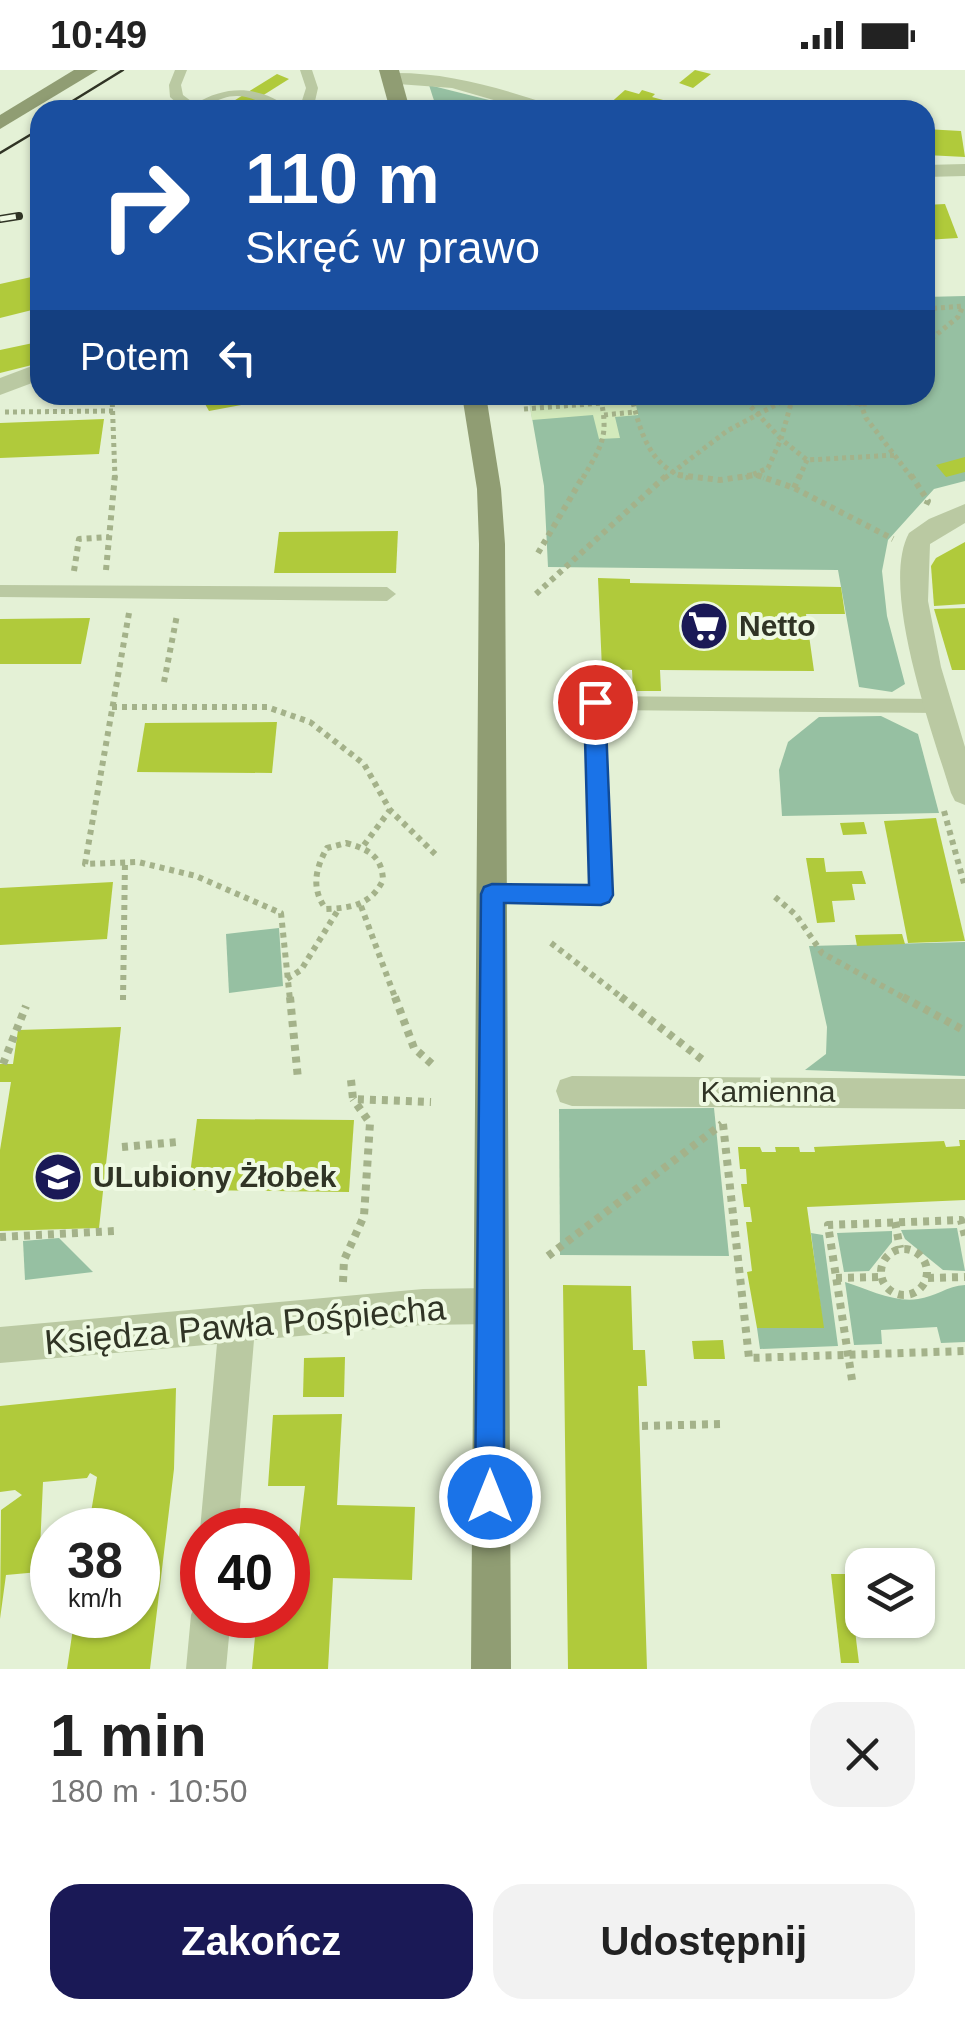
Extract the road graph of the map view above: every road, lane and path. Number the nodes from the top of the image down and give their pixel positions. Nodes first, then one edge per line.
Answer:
1 (88, 70) edge
2 (181, 70) edge
3 (306, 70) edge
4 (390, 75) edge
5 (38, 100) edge
6 (180, 100) edge
7 (209, 100) edge
8 (262, 100) edge
9 (309, 100) edge
10 (397, 100) edge
11 (516, 100) edge
12 (30, 105) edge
13 (0, 123) edge
14 (965, 170) edge
15 (935, 171) edge
16 (964, 306) edge
17 (935, 308) edge
18 (935, 336) edge
19 (30, 375) edge
20 (0, 387) edge
21 (41, 405) edge
22 (113, 405) edge
23 (476, 405) edge
24 (576, 405) edge
25 (602, 405) edge
26 (633, 405) edge
27 (751, 405) edge
28 (777, 405) edge
29 (791, 405) edge
30 (861, 405) edge
31 (524, 409) dead end
32 (40, 410) junction
33 (114, 410) junction
34 (0, 412) edge
35 (635, 412) junction
36 (760, 414) junction
37 (604, 415) junction
38 (780, 439) junction
39 (897, 456) junction
40 (807, 460) junction
41 (671, 472) junction
42 (756, 475) junction
43 (794, 488) junction
44 (922, 510) dead end
45 (965, 513) edge
46 (898, 534) dead end
47 (109, 537) junction
48 (538, 554) dead end
49 (0, 591) edge
50 (71, 592) junction
51 (104, 592) junction
52 (387, 594) dead end
53 (536, 594) dead end
54 (131, 602) dead end
55 (179, 603) dead end
56 (164, 682) dead end
57 (940, 706) junction
58 (112, 708) junction
59 (965, 793) edge
60 (390, 810) junction
61 (364, 845) junction
62 (437, 856) dead end
63 (126, 862) junction
64 (492, 894) junction
65 (775, 897) dead end
66 (361, 906) junction
67 (338, 910) junction
68 (551, 943) dead end
69 (287, 979) junction
70 (123, 1001) dead end
71 (26, 1006) dead end
72 (965, 1031) edge
73 (3, 1064) dead end
74 (432, 1064) dead end
75 (298, 1079) dead end
76 (351, 1080) dead end
77 (572, 1091) dead end
78 (754, 1092) junction
79 (965, 1094) edge
80 (354, 1099) junction
81 (431, 1102) dead end
82 (723, 1124) junction
83 (178, 1142) dead end
84 (122, 1146) dead end
85 (896, 1222) junction
86 (115, 1231) dead end
87 (0, 1236) edge
88 (965, 1236) edge
89 (900, 1248) junction
90 (548, 1256) dead end
91 (881, 1277) junction
92 (965, 1277) edge
93 (836, 1278) junction
94 (928, 1278) junction
95 (343, 1286) dead end
96 (490, 1306) junction
97 (237, 1325) junction
98 (0, 1345) edge
99 (965, 1351) edge
100 (848, 1354) junction
101 (852, 1380) dead end
102 (722, 1424) dead end
103 (642, 1426) dead end
104 (221, 1508) edge
105 (209, 1638) edge
106 (206, 1669) edge
107 (491, 1669) edge

1 - 5 street
2 - 6 lane
3 - 9 lane
4 - 10 street
4 - 11 street
7 - 8 lane
12 - 13 street
14 - 15 street
16 - 17 path
16 - 18 path
19 - 20 street
21 - 32 path
22 - 33 path
23 - 64 street
24 - 31 path
25 - 37 path
26 - 35 path
27 - 36 path
28 - 36 path
29 - 38 path
30 - 39 path
32 - 33 path
32 - 34 path
33 - 47 path
35 - 37 path
35 - 41 path
36 - 38 path
36 - 41 path
37 - 48 path
38 - 40 path
38 - 42 path
39 - 40 path
39 - 44 path
40 - 43 path
41 - 42 path
41 - 53 path
42 - 43 path
43 - 46 path
45 - 57 street
47 - 50 path
47 - 51 path
49 - 50 lane
50 - 51 lane
51 - 52 lane
54 - 58 path
55 - 56 path
57 - 59 street
57 - 64 lane
58 - 60 path
58 - 63 path
60 - 61 path
60 - 62 path
61 - 66 path
61 - 67 path
63 - 69 path
63 - 70 path
64 - 96 street
65 - 72 path
66 - 67 path
66 - 74 path
67 - 69 path
68 - 78 path
69 - 75 path
71 - 73 path
76 - 80 path
77 - 78 street, Kamienna
78 - 79 street, Kamienna
78 - 82 path
80 - 81 path
80 - 95 path
82 - 90 path
82 - 100 path
83 - 84 path
85 - 88 path
85 - 89 path
85 - 93 path
86 - 87 path
89 - 91 path
89 - 94 path
91 - 93 path
91 - 94 path
92 - 94 path
93 - 100 path
96 - 97 street, Księdza Pawła Pośpiecha
96 - 107 street
97 - 98 street, Księdza Pawła Pośpiecha
97 - 104 street
99 - 100 path
100 - 101 path
102 - 103 path
105 - 106 street

